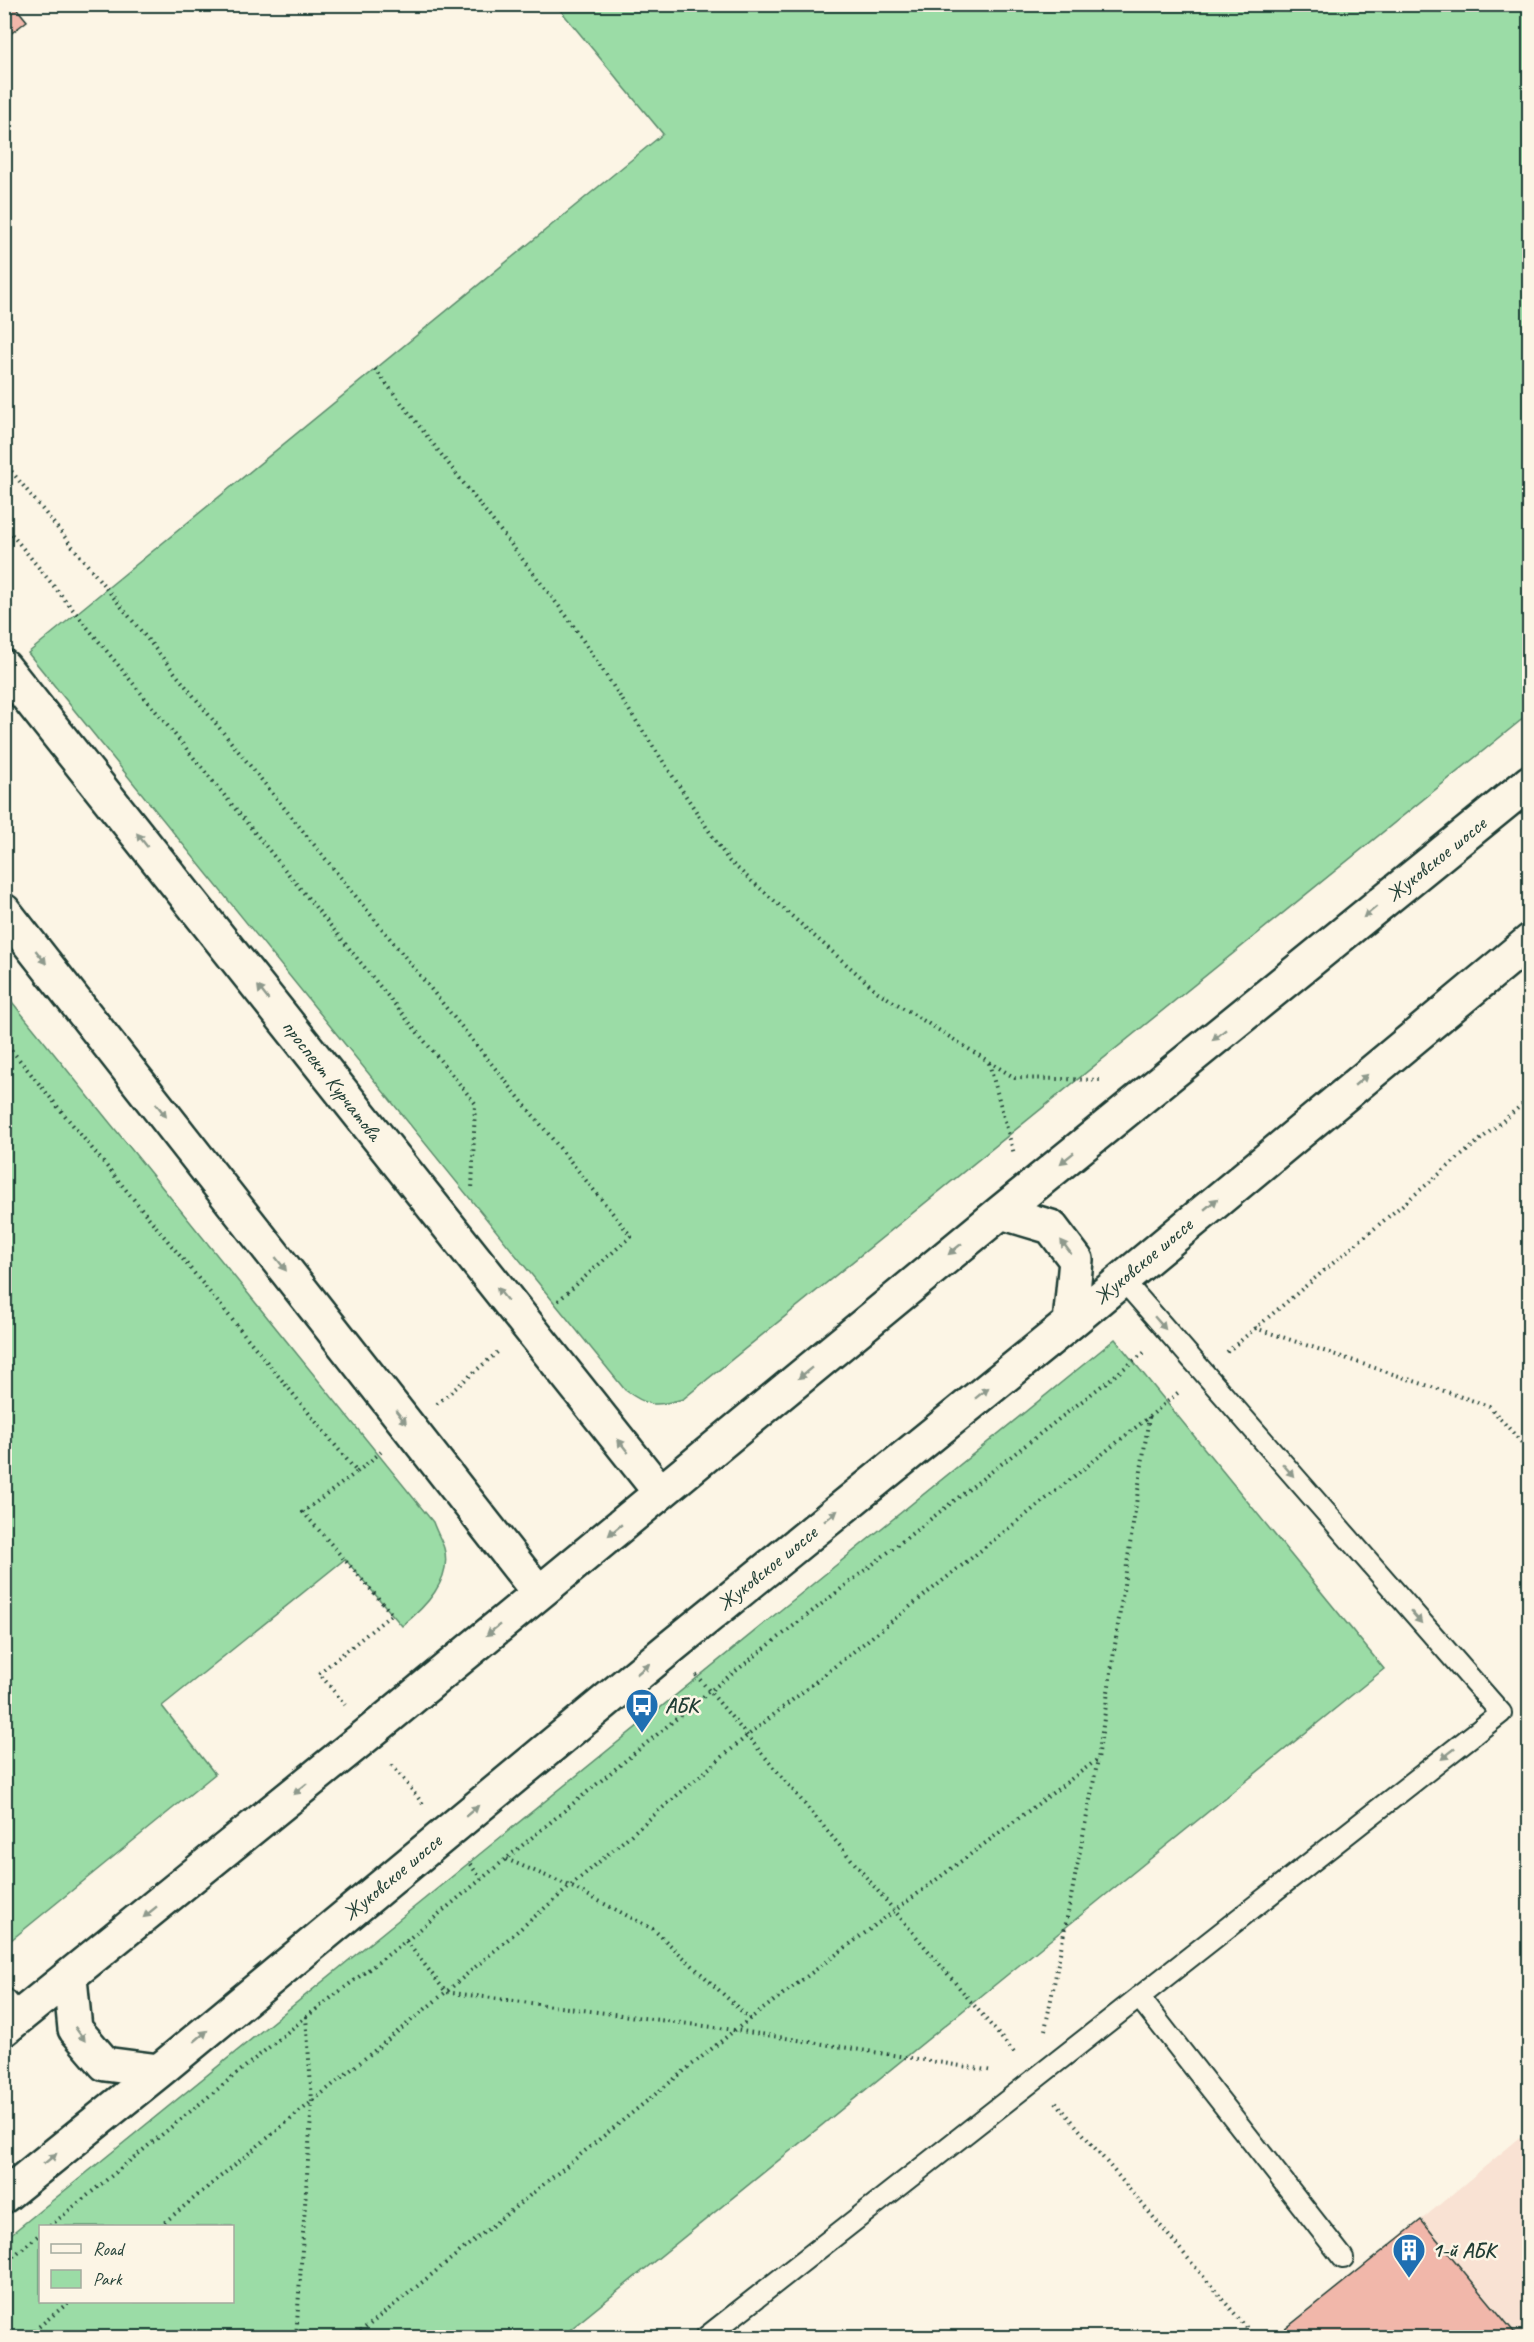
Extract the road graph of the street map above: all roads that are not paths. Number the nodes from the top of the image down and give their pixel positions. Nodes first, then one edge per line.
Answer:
1 (4, 666) edge
2 (1530, 782) edge
3 (4, 911) edge
4 (1530, 940) edge
5 (1013, 1202) junction
6 (1122, 1279) junction
7 (1070, 1323) junction
8 (660, 1492) junction
9 (539, 1593) junction
10 (70, 1978) junction
11 (1139, 1997) junction
12 (10, 2014) edge
13 (159, 2071) junction
14 (4, 2196) edge
15 (1343, 2258) dead end
16 (705, 2337) edge

8 -> 1 main road, проспект Курчатова
2 -> 5 main road, Жуковское шоссе
3 -> 9 main road
6 -> 4 main road, Жуковское шоссе
7 -> 5 main road
5 -> 8 main road, Жуковское шоссе
6 - 7 main road, Жуковское шоссе
6 -> 11 lane
13 -> 7 main road, Жуковское шоссе
8 -> 9 main road, Жуковское шоссе
9 -> 10 main road, Жуковское шоссе
10 - 12 main road, Жуковское шоссе
10 -> 13 main road
11 - 15 lane
11 - 16 lane
14 -> 13 main road, Жуковское шоссе

